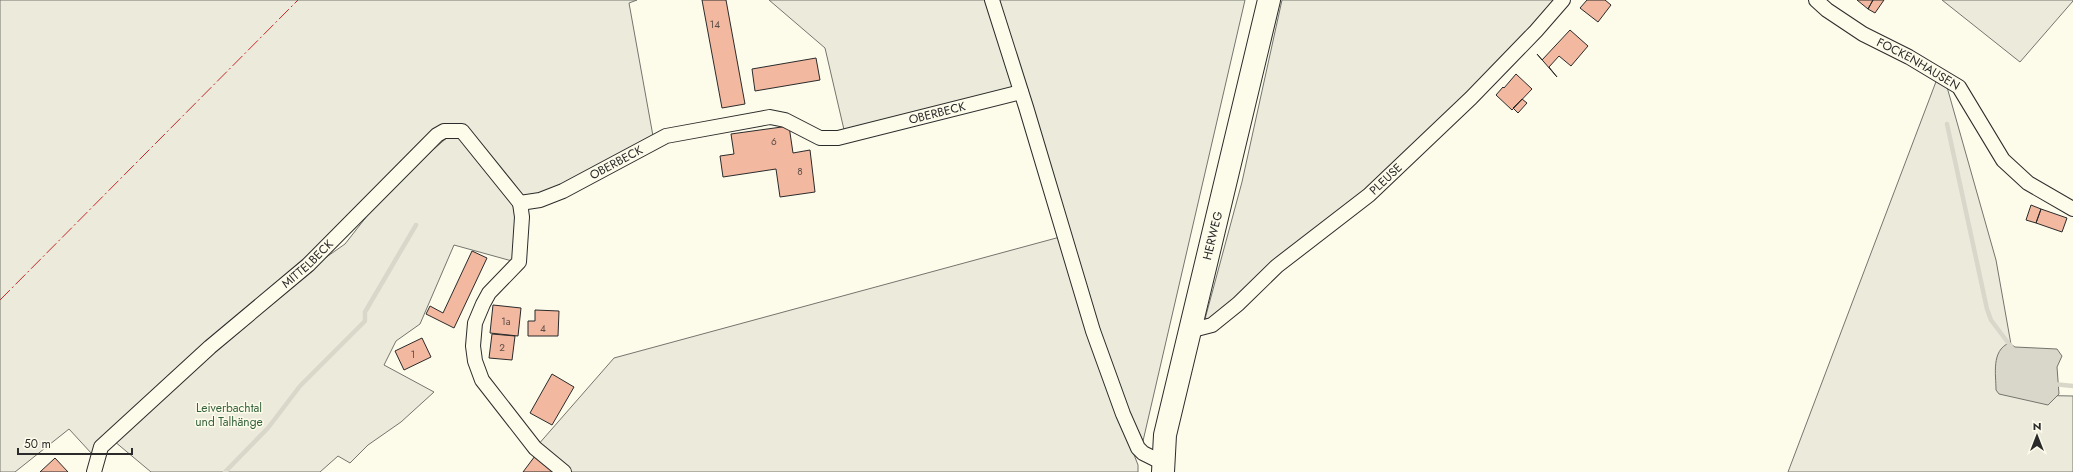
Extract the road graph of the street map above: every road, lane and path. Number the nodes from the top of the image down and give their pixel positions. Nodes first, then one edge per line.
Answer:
1 (992, 0) edge
2 (1269, 0) edge
3 (1562, 0) edge
4 (1816, 0) edge
5 (1021, 92) junction
6 (520, 203) junction
7 (2073, 208) edge
8 (1189, 331) junction
9 (1163, 468) edge
10 (94, 472) edge
11 (564, 472) edge

1 - 5 street
2 - 8 main road, HERWEG
3 - 8 street, PLEUSE
4 - 7 street, FOCKENHAUSEN
5 - 6 street, OBERBECK
5 - 9 street
6 - 10 street, MITTELBECK
6 - 11 street
8 - 9 main road, HERWEG

